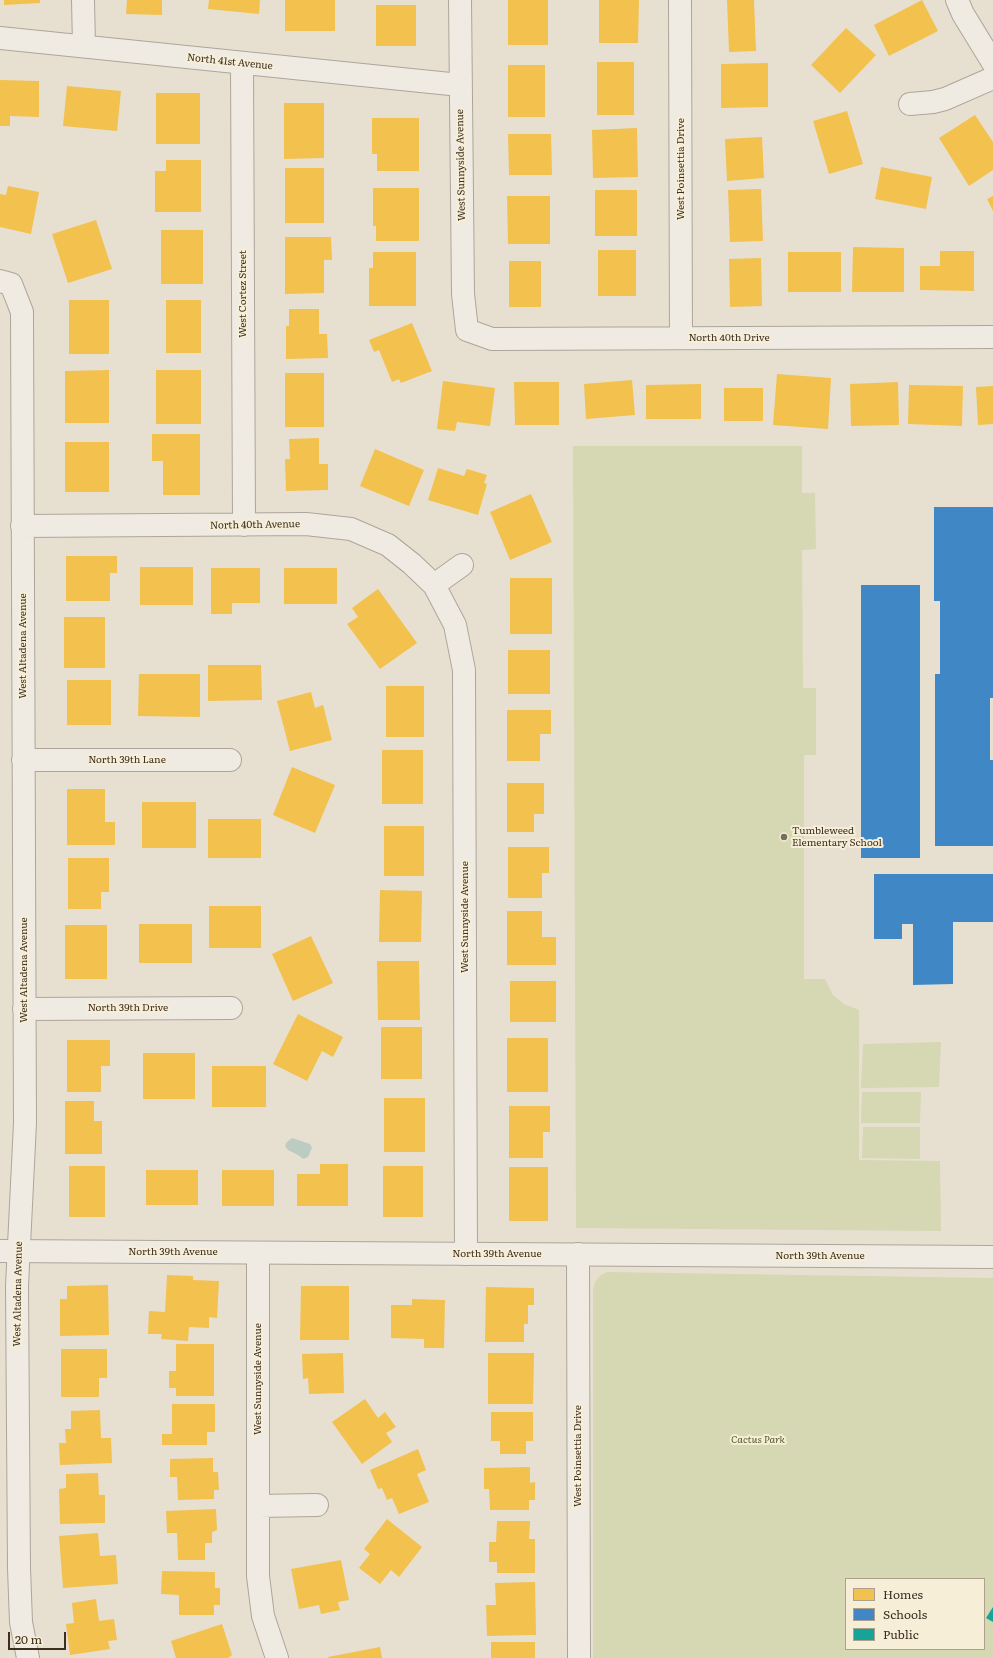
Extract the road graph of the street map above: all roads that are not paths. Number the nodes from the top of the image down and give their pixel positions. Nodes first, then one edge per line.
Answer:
1 (83, 0) edge
2 (460, 0) edge
3 (680, 0) edge
4 (957, 0) edge
5 (0, 38) edge
6 (84, 46) junction
7 (993, 63) edge
8 (242, 64) junction
9 (993, 78) edge
10 (460, 85) junction
11 (910, 104) dead end
12 (6, 282) edge
13 (467, 330) joint
14 (993, 337) edge
15 (681, 338) junction
16 (244, 525) junction
17 (22, 526) junction
18 (462, 565) dead end
19 (434, 586) junction
20 (23, 760) junction
21 (230, 760) dead end
22 (231, 1008) dead end
23 (24, 1009) junction
24 (9, 1251) edge
25 (258, 1252) junction
26 (466, 1254) junction
27 (578, 1254) junction
28 (993, 1258) edge
29 (317, 1505) dead end
30 (258, 1506) junction
31 (28, 1658) edge
32 (277, 1658) edge
33 (579, 1658) edge

1 - 6 street
2 - 10 street, West Sunnyside Avenue
3 - 15 street, West Poinsettia Drive
4 - 7 street
5 - 6 street, North 41st Avenue
6 - 8 street, North 41st Avenue
8 - 10 street, North 41st Avenue
8 - 16 street, West Cortez Street
9 - 11 street
10 - 13 street, West Sunnyside Avenue
12 - 17 street, West Altadena Avenue
13 - 15 street, North 40th Drive
14 - 15 street, North 40th Drive
16 - 17 street, North 40th Avenue
16 - 19 street, North 40th Avenue
17 - 20 street, West Altadena Avenue
18 - 19 street
19 - 26 street, West Sunnyside Avenue
20 - 21 street, North 39th Lane
20 - 23 street, West Altadena Avenue
22 - 23 street, North 39th Drive
23 - 24 street, West Altadena Avenue
24 - 25 street, North 39th Avenue
24 - 31 street, West Altadena Avenue
25 - 26 street, North 39th Avenue
25 - 30 street, West Sunnyside Avenue
26 - 27 street, North 39th Avenue
27 - 28 street, North 39th Avenue
27 - 33 street, West Poinsettia Drive
29 - 30 street
30 - 32 street, West Sunnyside Avenue

